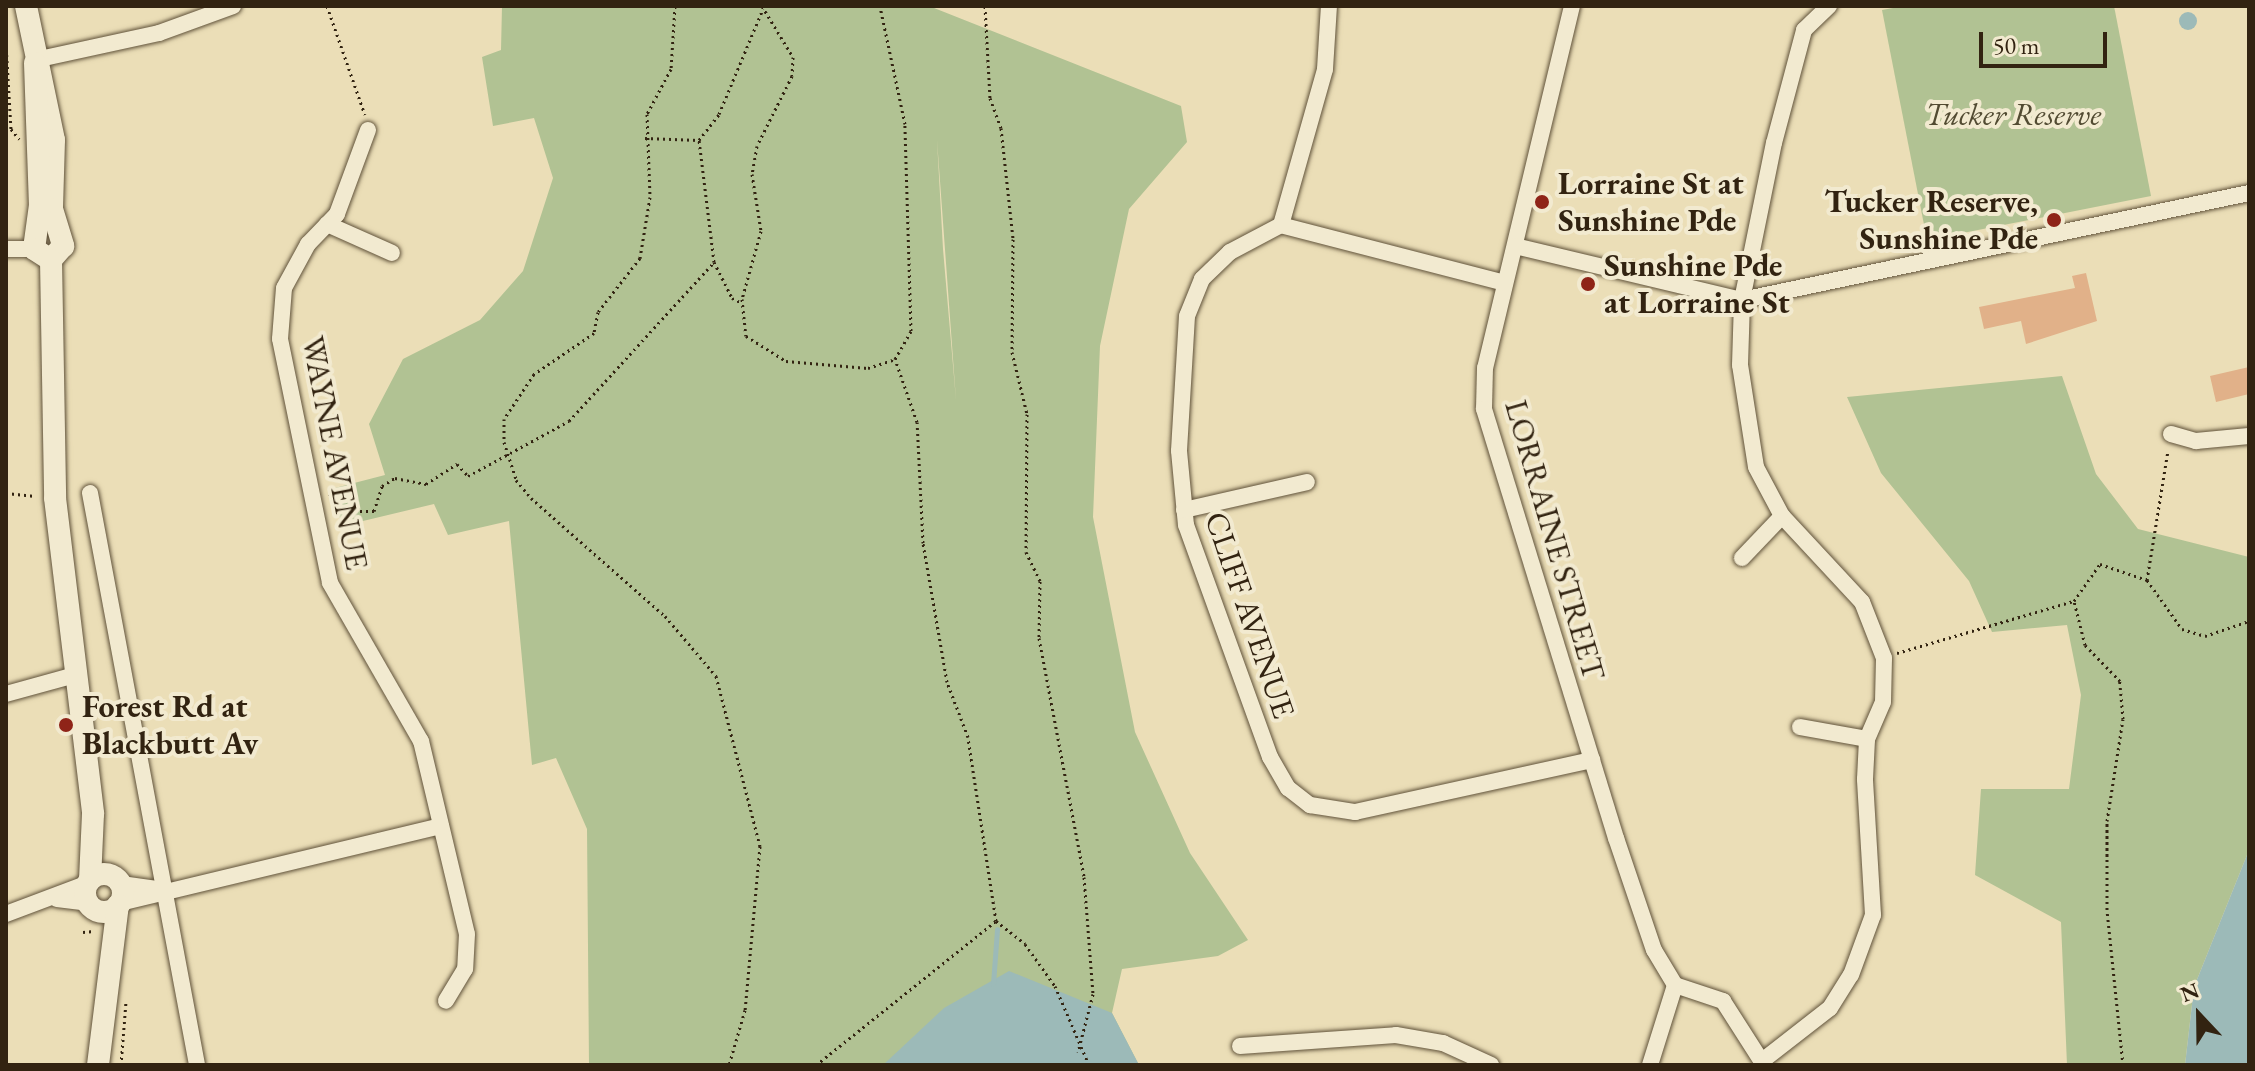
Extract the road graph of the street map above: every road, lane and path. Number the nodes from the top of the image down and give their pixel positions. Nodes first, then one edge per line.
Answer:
1 (26, 6) edge
2 (233, 6) edge
3 (327, 6) edge
4 (675, 6) edge
5 (880, 6) edge
6 (985, 6) edge
7 (1329, 6) edge
8 (1572, 6) edge
9 (1829, 6) edge
10 (762, 7) edge
11 (35, 60) junction
12 (368, 130) joint
13 (645, 138) junction
14 (699, 140) junction
15 (2249, 193) edge
16 (327, 224) junction
17 (1281, 225) junction
18 (46, 246) junction
19 (1515, 246) junction
20 (6, 249) edge
21 (392, 253) dead end
22 (714, 262) junction
23 (1505, 283) junction
24 (1742, 300) junction
25 (742, 303) junction
26 (895, 359) junction
27 (2171, 434) joint
28 (2249, 436) edge
29 (507, 453) junction
30 (1307, 482) dead end
31 (6, 493) edge
32 (90, 493) dead end
33 (33, 496) dead end
34 (1184, 510) junction
35 (1782, 516) junction
36 (317, 528) junction
37 (1742, 558) dead end
38 (2147, 580) junction
39 (2074, 601) junction
40 (2249, 621) edge
41 (1884, 658) junction
42 (75, 675) junction
43 (6, 694) edge
44 (1800, 727) dead end
45 (1867, 739) junction
46 (1592, 760) junction
47 (93, 814) junction
48 (441, 826) junction
49 (163, 889) junction
50 (119, 893) junction
51 (90, 894) junction
52 (6, 914) edge
53 (996, 921) junction
54 (108, 968) junction
55 (1675, 985) junction
56 (446, 1001) dead end
57 (1240, 1046) dead end
58 (1078, 1052) junction
59 (1763, 1063) edge
60 (98, 1065) edge
61 (197, 1065) edge
62 (729, 1065) edge
63 (816, 1065) edge
64 (1089, 1065) edge
65 (1491, 1065) edge
66 (1650, 1065) edge
67 (2123, 1065) edge

1 - 11 street
2 - 11 street
3 - 12 path
4 - 13 path
5 - 26 path
6 - 58 path
7 - 17 street
8 - 19 street, LORRAINE STREET
9 - 24 street
10 - 14 path
10 - 25 path
11 - 18 street
12 - 16 street, WAYNE AVENUE
13 - 14 path
13 - 29 path
14 - 22 path
15 - 24 street
16 - 21 street
16 - 36 street, WAYNE AVENUE
17 - 23 street
17 - 34 street, CLIFF AVENUE
18 - 20 street
18 - 42 street
19 - 23 street, LORRAINE STREET
19 - 24 street
22 - 25 path
22 - 29 path
23 - 46 street, LORRAINE STREET
24 - 35 street
25 - 26 path
26 - 53 path
27 - 28 street
27 - 38 path
29 - 36 path
29 - 62 path
30 - 34 street
31 - 33 path
32 - 49 street
34 - 46 street, CLIFF AVENUE
35 - 37 street
35 - 41 street
36 - 48 street, WAYNE AVENUE
38 - 39 path
38 - 40 path
39 - 41 path
39 - 67 path
41 - 45 street
42 - 43 street
42 - 47 street
44 - 45 street
45 - 59 street
46 - 55 street, LORRAINE STREET
47 - 50 street
47 - 51 street
48 - 49 street
48 - 56 street, WAYNE AVENUE
49 - 50 street
49 - 61 street
50 - 51 street
50 - 51 street
50 - 54 street
51 - 52 street
51 - 54 street
53 - 58 path
53 - 63 path
54 - 60 street
55 - 59 street
55 - 66 street
57 - 65 street
58 - 64 path

